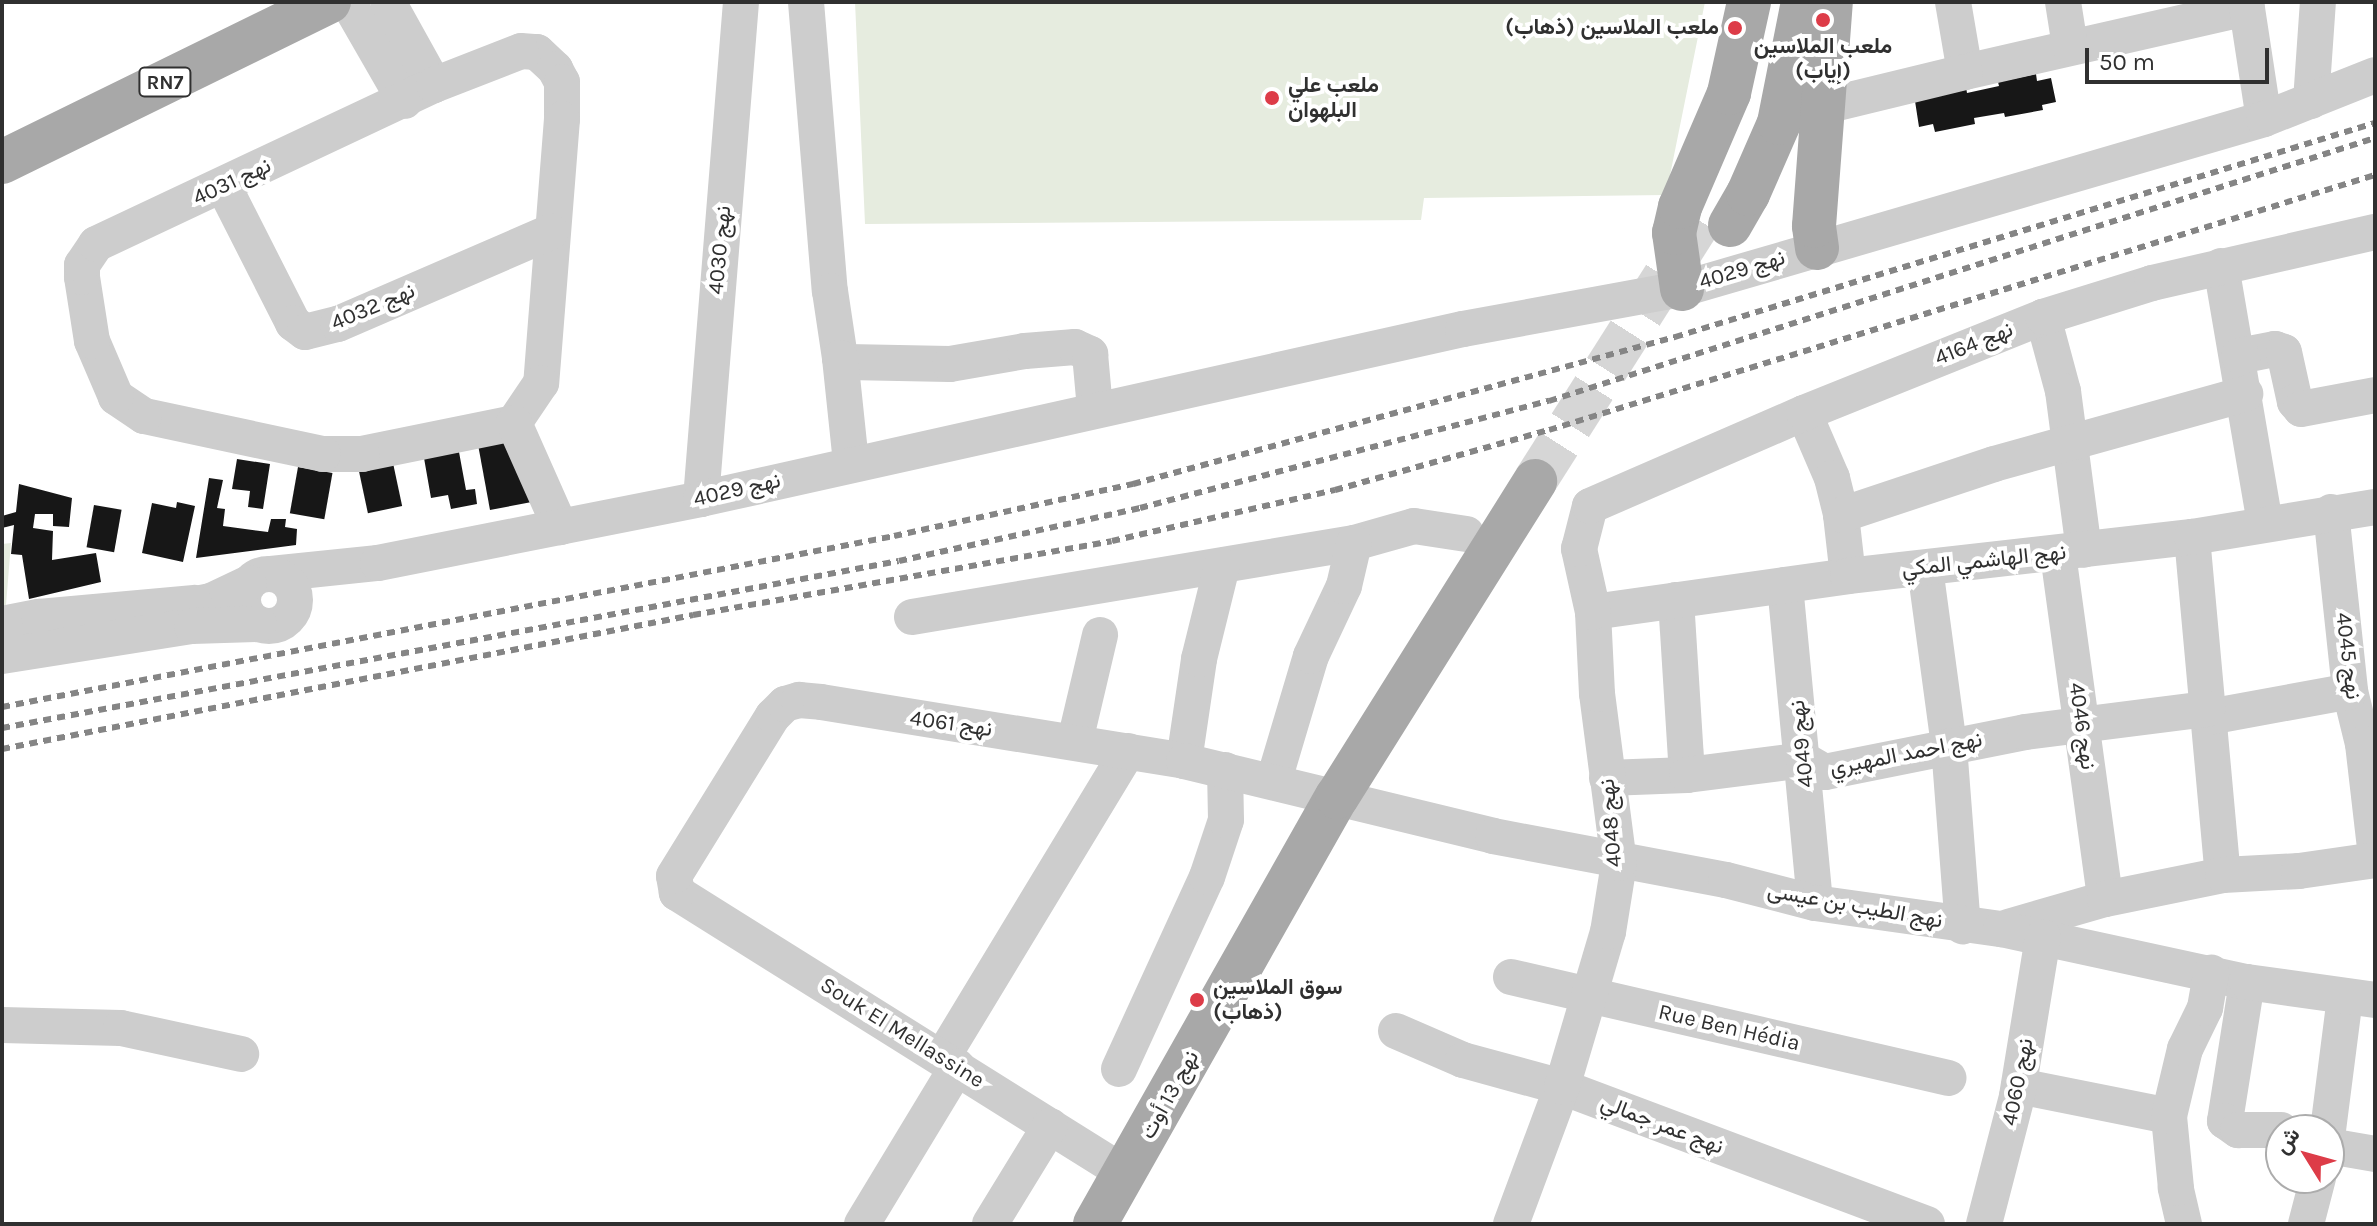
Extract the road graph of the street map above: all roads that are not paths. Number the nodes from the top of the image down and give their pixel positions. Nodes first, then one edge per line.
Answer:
1 (329, 2) edge
2 (348, 2) edge
3 (388, 2) edge
4 (741, 2) edge
5 (806, 2) edge
6 (1749, 2) edge
7 (1775, 2) edge
8 (1803, 2) edge
9 (1831, 2) edge
10 (1953, 2) edge
11 (2063, 2) edge
12 (2318, 2) edge
13 (2246, 5) edge
14 (265, 7) edge
15 (2070, 46) junction
16 (1965, 72) junction
17 (2375, 75) edge
18 (420, 93) junction
19 (2311, 101) junction
20 (1825, 106) junction
21 (2264, 119) junction
22 (2, 137) edge
23 (2, 162) edge
24 (224, 187) junction
25 (551, 232) junction
26 (2375, 232) edge
27 (1817, 248) junction
28 (2221, 266) junction
29 (1682, 289) junction
30 (2043, 317) junction
31 (2239, 356) junction
32 (840, 358) junction
33 (2245, 394) junction
34 (2375, 395) edge
35 (1095, 409) junction
36 (1804, 413) junction
37 (514, 423) junction
38 (2071, 442) junction
39 (851, 463) junction
40 (1564, 491) junction
41 (701, 499) junction
42 (2375, 507) edge
43 (2331, 512) junction
44 (1841, 515) junction
45 (2265, 523) junction
46 (560, 527) junction
47 (1466, 534) dead end
48 (2192, 537) junction
49 (1354, 543) junction
50 (2071, 552) junction
51 (378, 563) junction
52 (1222, 566) junction
53 (1925, 568) junction
54 (1848, 576) junction
55 (260, 579) junction
56 (1785, 585) junction
57 (1676, 600) junction
58 (1593, 612) junction
59 (202, 614) junction
60 (912, 617) dead end
61 (273, 621) junction
62 (2, 624) edge
63 (1100, 635) dead end
64 (2, 643) edge
65 (2, 656) edge
66 (2, 679) edge
67 (2350, 691) junction
68 (2208, 713) junction
69 (2082, 724) junction
70 (1075, 741) junction
71 (2369, 744) edge
72 (1949, 746) junction
73 (1128, 751) junction
74 (1804, 760) junction
75 (1184, 761) junction
76 (1225, 770) junction
77 (1687, 775) junction
78 (1607, 778) junction
79 (1274, 780) junction
80 (1352, 801) junction
81 (2374, 840) edge
82 (1619, 863) junction
83 (2223, 875) junction
84 (677, 893) joint
85 (2105, 899) junction
86 (1815, 903) junction
87 (1963, 926) junction
88 (2001, 929) junction
89 (2043, 937) junction
90 (2211, 973) junction
91 (1511, 977) dead end
92 (2247, 982) junction
93 (1588, 996) junction
94 (2360, 999) edge
95 (2, 1025) edge
96 (1396, 1031) dead end
97 (241, 1054) dead end
98 (950, 1063) junction
99 (1119, 1069) dead end
100 (1948, 1078) dead end
101 (2019, 1086) junction
102 (1562, 1087) junction
103 (2332, 1114) edge
104 (2169, 1116) junction
105 (1050, 1126) junction
106 (2265, 1130) edge
107 (2345, 1149) edge
108 (2375, 1154) edge
109 (1126, 1174) junction
110 (2314, 1194) edge
111 (862, 1224) edge
112 (990, 1224) edge
113 (1095, 1224) edge
114 (1125, 1224) edge
115 (1511, 1224) edge
116 (1927, 1224) edge
117 (1984, 1224) edge
118 (2184, 1224) edge
119 (2306, 1224) edge

1 - 23 main road, RN7
2 - 18 street
3 - 18 street
4 - 41 street, نهج 4030
5 - 32 street
6 - 29 main road
7 - 8 main road
9 - 20 main road
10 - 16 street
11 - 15 street
12 - 19 street
13 - 15 street
13 - 21 street
14 - 22 main road, RN7
15 - 16 street
16 - 20 street
17 - 19 street, نهج 4029
18 - 24 street, نهج 4031
18 - 25 street, نهج 4031
19 - 21 street, نهج 4029
20 - 27 main road
21 - 27 street, نهج 4029
24 - 25 street, نهج 4032
24 - 37 street, نهج 4031
25 - 37 street, نهج 4031
26 - 28 street, نهج 4164
27 - 29 street, نهج 4029
28 - 30 street, نهج 4164
28 - 31 street
29 - 35 street, نهج 4029
30 - 36 street, نهج 4164
30 - 38 street, نهج 4046
31 - 33 street
31 - 34 street
32 - 35 street
32 - 39 street
33 - 38 street
33 - 45 street
35 - 39 street, نهج 4029
36 - 40 street, نهج 4164
36 - 44 street
37 - 46 street
38 - 44 street
38 - 50 street, نهج 4046
39 - 41 street, نهج 4029
40 - 58 street, نهج 4048
40 - 80 main road
41 - 46 street, نهج 4029
42 - 43 street, نهج الهاشمي المكي
43 - 45 street, نهج الهاشمي المكي
43 - 67 street, نهج 4045
44 - 54 street
45 - 48 street, نهج الهاشمي المكي
46 - 51 street, نهج 4029
47 - 49 street
48 - 50 street, نهج الهاشمي المكي
48 - 68 street
49 - 52 street
49 - 79 street
50 - 53 street, نهج الهاشمي المكي
50 - 69 street, نهج 4046
51 - 55 street
51 - 61 street
52 - 60 street
52 - 75 street
53 - 54 street, نهج الهاشمي المكي
53 - 72 street
54 - 56 street, نهج الهاشمي المكي
55 - 59 street
55 - 61 street
56 - 57 street, نهج الهاشمي المكي
56 - 74 street, نهج 4049
57 - 58 street, نهج الهاشمي المكي
57 - 77 street
58 - 78 street, نهج 4048
59 - 61 street
59 - 62 street
59 - 64 street
59 - 65 street
59 - 66 street
63 - 70 street
67 - 68 street, نهج احمد المهيري
67 - 71 street, نهج 4045
68 - 69 street, نهج احمد المهيري
68 - 83 street
69 - 72 street, نهج احمد المهيري
69 - 85 street, نهج 4046
70 - 73 street, نهج 4061
70 - 84 street, نهج 4061
71 - 81 street, نهج 4045
72 - 74 street, نهج احمد المهيري
72 - 87 street
73 - 75 street, نهج 4061
73 - 98 street
74 - 77 street, نهج احمد المهيري
74 - 86 street, نهج 4049
75 - 76 street, نهج 4061
76 - 79 street, نهج 4061
76 - 99 street
77 - 78 street, نهج احمد المهيري
78 - 82 street, نهج 4048
79 - 80 street, نهج 4061
80 - 82 street, نهج الطيب بن عيسى
80 - 109 main road, نهج 13 أوت
80 - 114 main road, نهج 13 أوت
81 - 83 street
82 - 86 street, نهج الطيب بن عيسى
82 - 93 street, نهج 4048
83 - 85 street
84 - 98 street, Souk El Mellassine
85 - 88 street
86 - 87 street, نهج الطيب بن عيسى
87 - 88 street, نهج الطيب بن عيسى
88 - 89 street, نهج الطيب بن عيسى
89 - 90 street, نهج الطيب بن عيسى
89 - 101 street, نهج 4060
90 - 92 street, نهج الطيب بن عيسى
90 - 104 street
91 - 93 street, Rue Ben Hédia
92 - 94 street, نهج الطيب بن عيسى
92 - 106 street
93 - 100 street, Rue Ben Hédia
93 - 102 street, نهج 4048
94 - 103 street
95 - 97 street
96 - 102 street, نهج عمر جمالي
98 - 105 street, Souk El Mellassine
98 - 111 street
101 - 104 street
101 - 117 street, نهج 4060
102 - 115 street, نهج 4048
102 - 116 street, نهج عمر جمالي
104 - 118 street
105 - 109 street, Souk El Mellassine
105 - 112 street
107 - 108 street
109 - 113 main road, نهج 13 أوت
110 - 119 street

